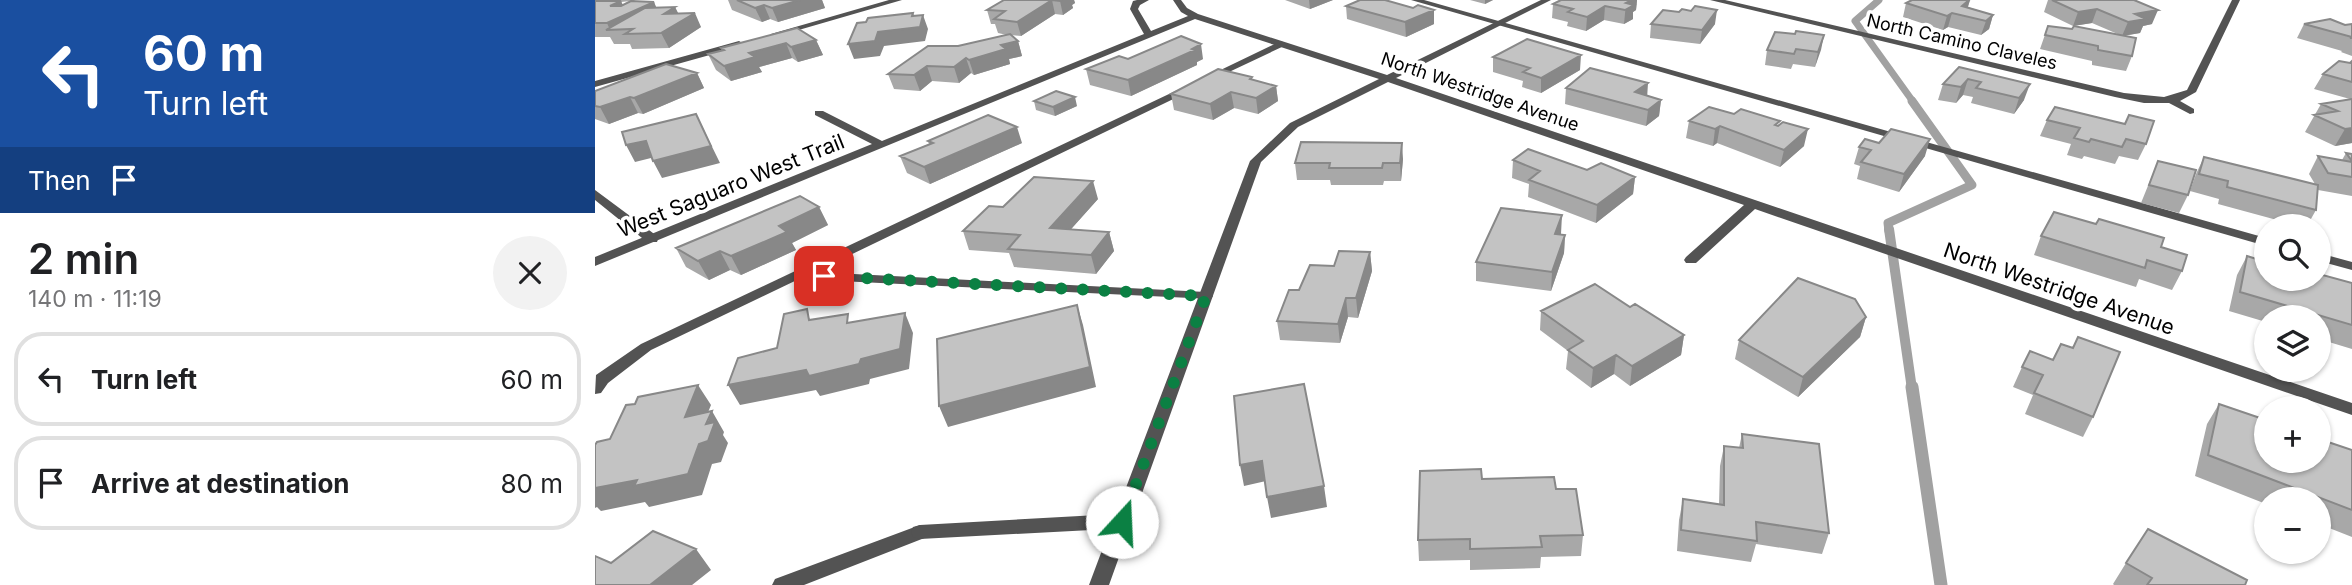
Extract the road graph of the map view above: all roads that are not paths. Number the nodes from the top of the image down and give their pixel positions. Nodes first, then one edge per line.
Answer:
1 (898, 0) edge
2 (1146, 0) edge
3 (1177, 0) edge
4 (1415, 0) edge
5 (1547, 0) edge
6 (1714, 0) edge
7 (2237, 0) edge
8 (1195, 16) junction
9 (1499, 24) junction
10 (1149, 35) junction
11 (767, 36) edge
12 (753, 40) edge
13 (1281, 44) junction
14 (1388, 79) junction
15 (595, 84) edge
16 (2167, 100) junction
17 (2190, 111) dead end
18 (819, 113) dead end
19 (882, 145) junction
20 (595, 194) edge
21 (1753, 204) junction
22 (652, 239) junction
23 (2254, 239) edge
24 (1691, 260) dead end
25 (2331, 260) edge
26 (595, 262) edge
27 (2352, 266) edge
28 (797, 275) junction
29 (1206, 296) junction
30 (595, 389) edge
31 (2352, 410) edge
32 (1122, 522) junction
33 (782, 585) edge
34 (1099, 585) edge

1 - 11 street
2 - 10 street
3 - 8 street
4 - 9 street
5 - 9 street
6 - 16 street, North Camino Claveles
7 - 16 street
8 - 10 street, West Saguaro West Trail
8 - 13 street, North Westridge Avenue
9 - 14 street
9 - 23 street
10 - 19 street, West Saguaro West Trail
12 - 15 street
13 - 14 street, North Westridge Avenue
13 - 28 street
14 - 21 street, North Westridge Avenue
14 - 29 street
16 - 17 street
18 - 19 street, West Saguaro West Trail
19 - 22 street, West Saguaro West Trail
20 - 22 street
21 - 24 street
21 - 31 street, North Westridge Avenue
22 - 26 street, West Saguaro West Trail
25 - 27 street
28 - 29 street
28 - 30 street
29 - 32 street
32 - 33 street
32 - 34 street

